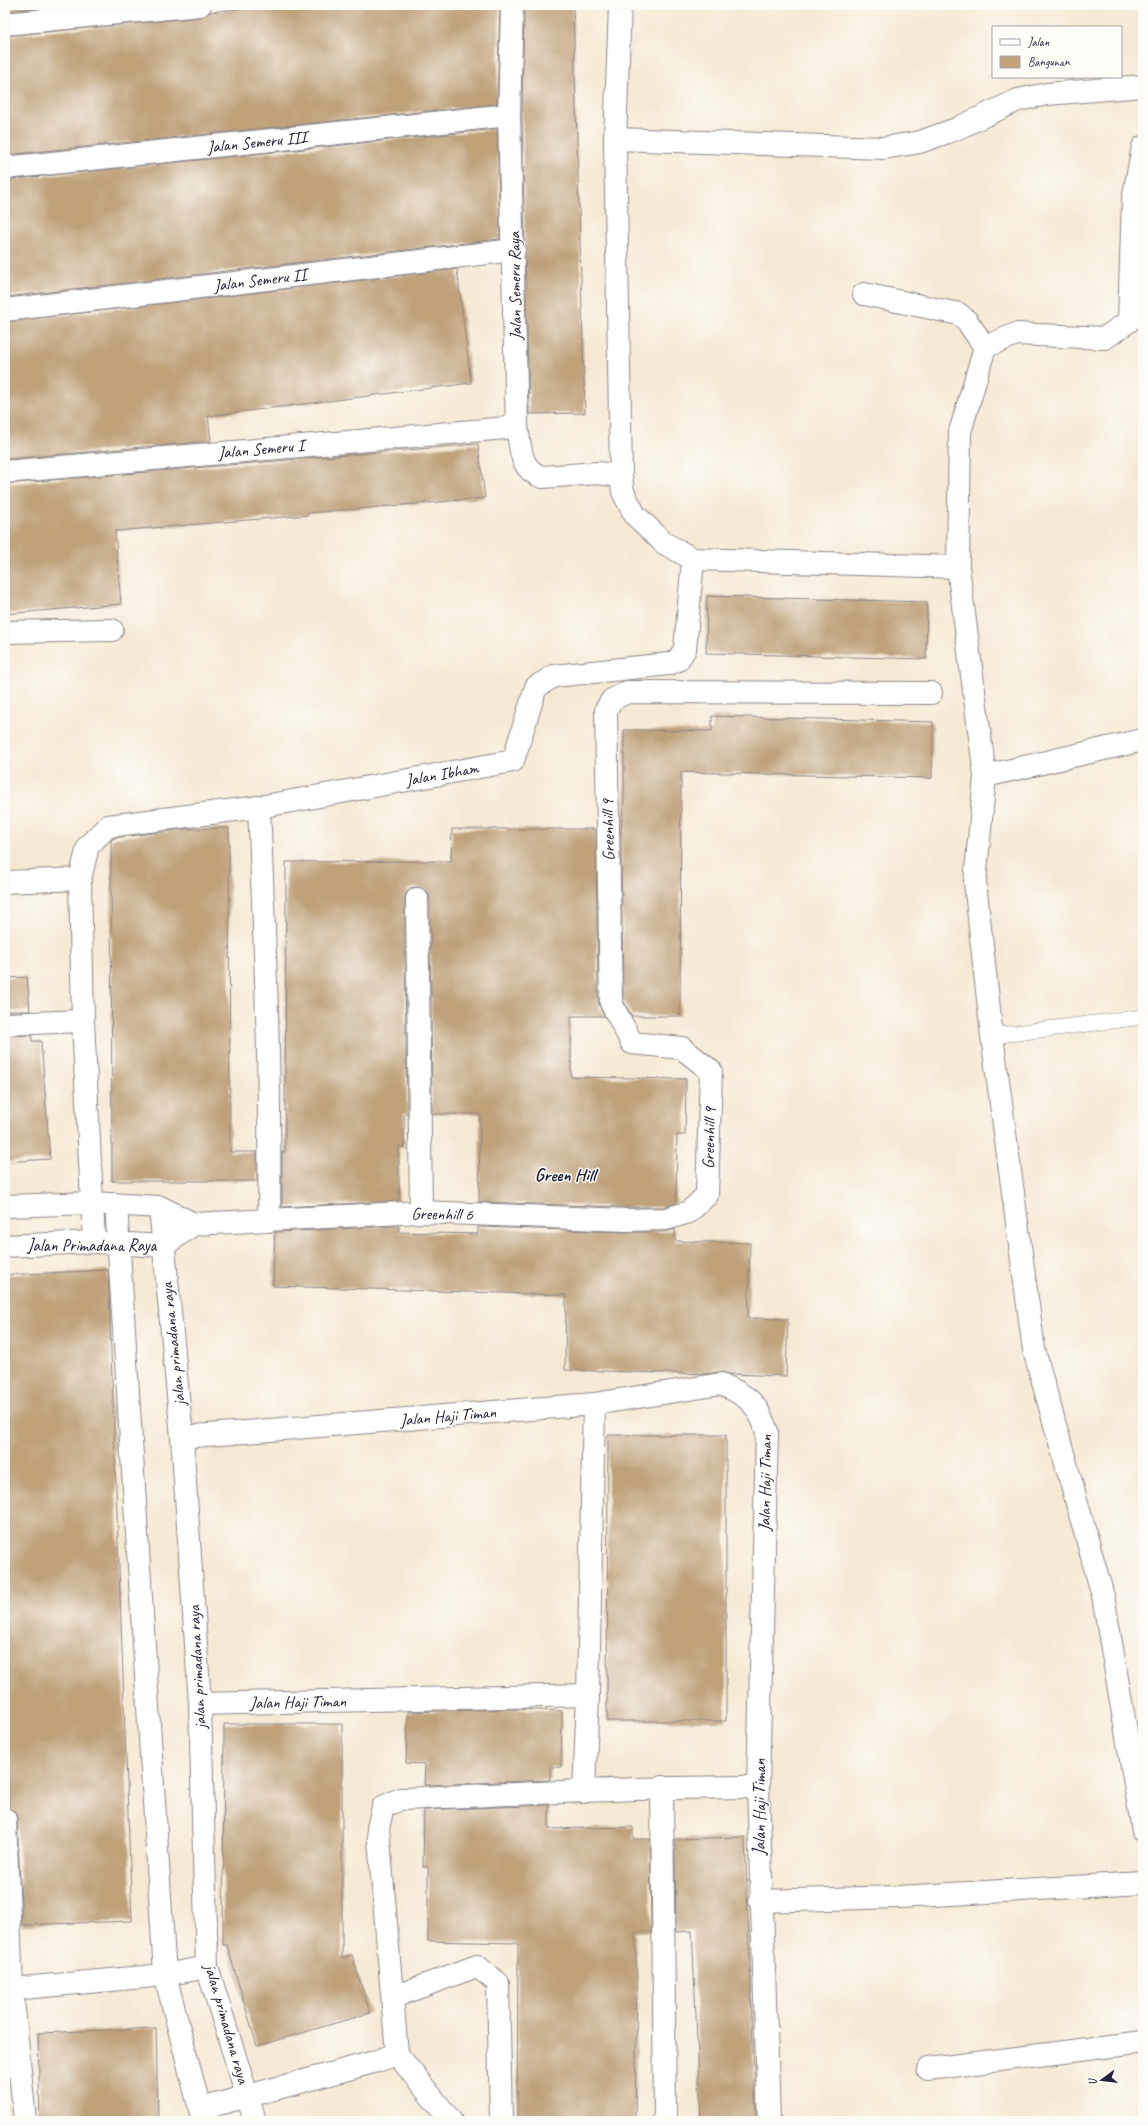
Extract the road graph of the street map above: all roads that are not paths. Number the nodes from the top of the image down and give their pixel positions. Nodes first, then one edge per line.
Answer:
1 (200, 5) edge
2 (512, 5) edge
3 (620, 5) edge
4 (5, 24) edge
5 (1143, 86) edge
6 (509, 115) junction
7 (615, 139) junction
8 (1143, 147) edge
9 (5, 168) edge
10 (514, 250) junction
11 (864, 294) dead end
12 (5, 310) edge
13 (984, 347) junction
14 (517, 427) junction
15 (5, 472) edge
16 (622, 476) junction
17 (693, 559) junction
18 (958, 567) junction
19 (112, 630) dead end
20 (5, 632) edge
21 (931, 693) dead end
22 (1143, 740) edge
23 (985, 776) junction
24 (259, 807) junction
25 (80, 879) junction
26 (5, 882) edge
27 (417, 899) dead end
28 (1143, 1017) edge
29 (83, 1021) junction
30 (5, 1024) edge
31 (992, 1036) junction
32 (92, 1203) junction
33 (116, 1204) junction
34 (5, 1206) edge
35 (160, 1207) junction
36 (421, 1212) junction
37 (689, 1212) joint
38 (268, 1221) junction
39 (194, 1224) junction
40 (94, 1242) junction
41 (118, 1244) junction
42 (5, 1246) edge
43 (163, 1246) junction
44 (594, 1404) junction
45 (182, 1437) junction
46 (588, 1695) junction
47 (200, 1704) junction
48 (758, 1786) junction
49 (662, 1787) junction
50 (584, 1792) junction
51 (5, 1819) edge
52 (1143, 1831) edge
53 (1143, 1883) edge
54 (760, 1901) junction
55 (207, 1967) junction
56 (165, 1975) junction
57 (12, 1989) junction
58 (393, 1997) junction
59 (1143, 2042) edge
60 (397, 2054) junction
61 (928, 2069) dead end
62 (248, 2096) junction
63 (202, 2115) edge
64 (25, 2121) edge
65 (255, 2121) edge
66 (451, 2121) edge
67 (501, 2121) edge
68 (665, 2121) edge
69 (769, 2121) edge

1 - 4 street
2 - 6 street, Jalan Semeru Raya
3 - 7 street
5 - 7 street
6 - 9 street, Jalan Semeru III
6 - 10 street, Jalan Semeru Raya
7 - 16 street
8 - 13 street
10 - 12 street, Jalan Semeru II
10 - 14 street, Jalan Semeru Raya
11 - 13 street
13 - 18 street
14 - 15 street, Jalan Semeru I
14 - 16 street, Jalan Semeru Raya
16 - 17 street
17 - 18 street
17 - 24 street, Jalan Ibham
18 - 23 street
19 - 20 street
21 - 37 street, Greenhill 9
22 - 23 street
23 - 31 street
24 - 25 street, Jalan Ibham
24 - 38 street
25 - 26 street
25 - 29 street, Jalan Ibham
27 - 36 street
28 - 31 lane
29 - 30 street
29 - 32 street, Jalan Ibham
31 - 52 street
32 - 33 street
32 - 34 street
32 - 40 street, Jalan Ibham
33 - 35 street
33 - 41 street
35 - 39 street
35 - 43 street, jalan primadana raya
36 - 37 street, Greenhill 6
36 - 38 street, Greenhill 6
38 - 39 street, Greenhill 6
39 - 43 street, Jalan Primadana Raya
40 - 41 street, Jalan Primadana Raya
40 - 42 street, Jalan Primadana Raya
41 - 43 street, Jalan Primadana Raya
41 - 56 street
43 - 45 street, jalan primadana raya
44 - 45 street, Jalan Haji Timan
44 - 46 street
44 - 48 street, Jalan Haji Timan
45 - 47 street, jalan primadana raya
46 - 47 street, Jalan Haji Timan
46 - 50 street
47 - 55 street, jalan primadana raya
48 - 49 street
48 - 54 street, Jalan Haji Timan
49 - 50 street
49 - 68 street
50 - 58 street
51 - 57 street
53 - 54 street
54 - 69 street, Jalan Haji Timan
55 - 56 street
55 - 62 street, jalan primadana raya
56 - 57 street
56 - 63 street
57 - 64 street
58 - 60 street
58 - 67 street
59 - 61 street
60 - 62 street
60 - 66 street
62 - 63 street
62 - 65 street, jalan primadana raya

